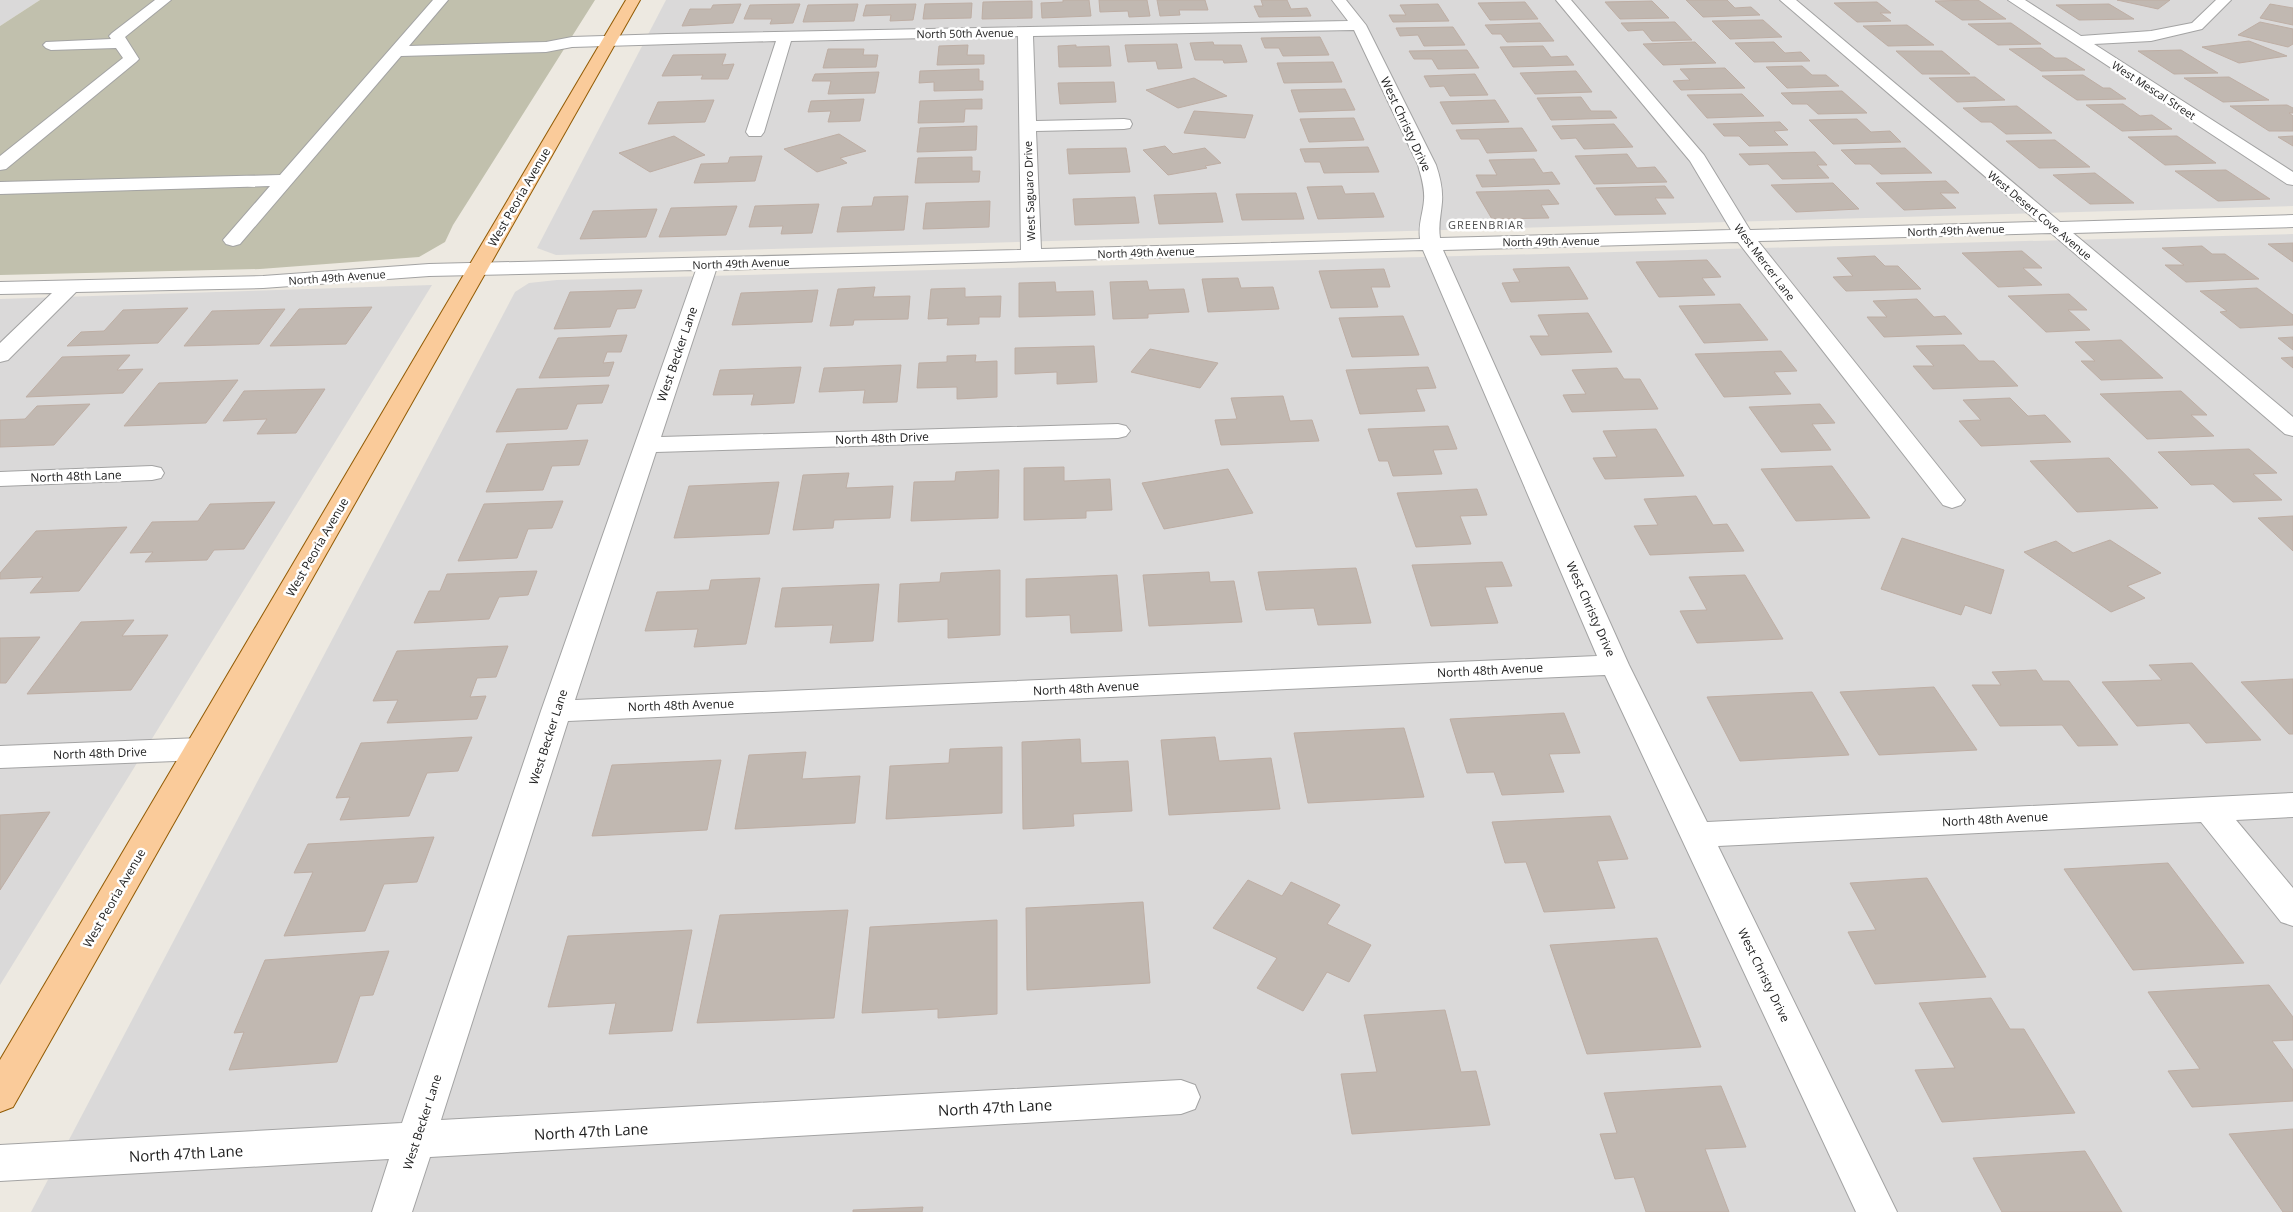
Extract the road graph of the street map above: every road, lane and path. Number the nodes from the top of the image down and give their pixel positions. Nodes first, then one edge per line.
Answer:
1 (164, 0) edge
2 (441, 0) edge
3 (633, 0) edge
4 (1339, 0) edge
5 (1563, 0) edge
6 (1787, 0) edge
7 (2016, 0) edge
8 (2224, 0) edge
9 (1359, 25) junction
10 (1025, 32) junction
11 (785, 37) junction
12 (609, 41) junction
13 (2079, 41) junction
14 (121, 43) junction
15 (51, 45) dead end
16 (402, 45) junction
17 (1124, 124) dead end
18 (1028, 126) junction
19 (755, 132) dead end
20 (0, 164) edge
21 (285, 180) junction
22 (2293, 180) edge
23 (0, 188) edge
24 (2293, 221) edge
25 (2054, 227) junction
26 (1744, 236) junction
27 (233, 240) dead end
28 (1431, 244) junction
29 (1031, 255) junction
30 (708, 264) junction
31 (478, 269) junction
32 (71, 286) junction
33 (0, 288) edge
34 (0, 356) edge
35 (2293, 429) edge
36 (1118, 431) dead end
37 (646, 445) junction
38 (152, 473) dead end
39 (0, 479) edge
40 (1952, 500) dead end
41 (1615, 665) junction
42 (556, 711) junction
43 (200, 749) junction
44 (0, 757) edge
45 (2293, 805) edge
46 (2208, 808) junction
47 (1697, 834) junction
48 (2293, 912) edge
49 (0, 1095) edge
50 (1181, 1097) dead end
51 (416, 1140) junction
52 (0, 1163) edge
53 (392, 1212) edge
54 (1877, 1212) edge

1 - 14 street
2 - 16 street
3 - 12 main road, West Peoria Avenue
4 - 9 street, West Christy Drive
5 - 26 street, West Mercer Lane
6 - 25 street, West Desert Cove Avenue
7 - 13 street, West Mescal Street
8 - 13 street
9 - 10 street, North 50th Avenue
9 - 28 street, West Christy Drive
10 - 11 street, North 50th Avenue
10 - 18 street, West Saguaro Drive
11 - 12 street, North 50th Avenue
11 - 19 street
12 - 16 street, North 50th Avenue
12 - 31 main road, West Peoria Avenue
13 - 22 street, West Mescal Street
14 - 15 street
14 - 20 street
16 - 21 street
17 - 18 street, West Saguaro Drive
18 - 29 street, West Saguaro Drive
21 - 23 street
21 - 27 street
24 - 25 street, North 49th Avenue
25 - 26 street, North 49th Avenue
25 - 35 street, West Desert Cove Avenue
26 - 28 street, North 49th Avenue
26 - 40 street, West Mercer Lane
28 - 29 street, North 49th Avenue
28 - 41 street, West Christy Drive
29 - 30 street, North 49th Avenue
30 - 31 street, North 49th Avenue
30 - 37 street, West Becker Lane
31 - 32 street, North 49th Avenue
31 - 43 main road, West Peoria Avenue
32 - 33 street, North 49th Avenue
32 - 34 street
36 - 37 street, North 48th Drive
37 - 42 street, West Becker Lane
38 - 39 street, North 48th Lane
41 - 42 street, North 48th Avenue
41 - 47 street, West Christy Drive
42 - 51 street, West Becker Lane
43 - 44 street, North 48th Drive
43 - 49 main road, West Peoria Avenue
45 - 46 street, North 48th Avenue
46 - 47 street, North 48th Avenue
46 - 48 street
47 - 54 street, West Christy Drive
50 - 51 street, North 47th Lane
51 - 52 street, North 47th Lane
51 - 53 street, West Becker Lane

